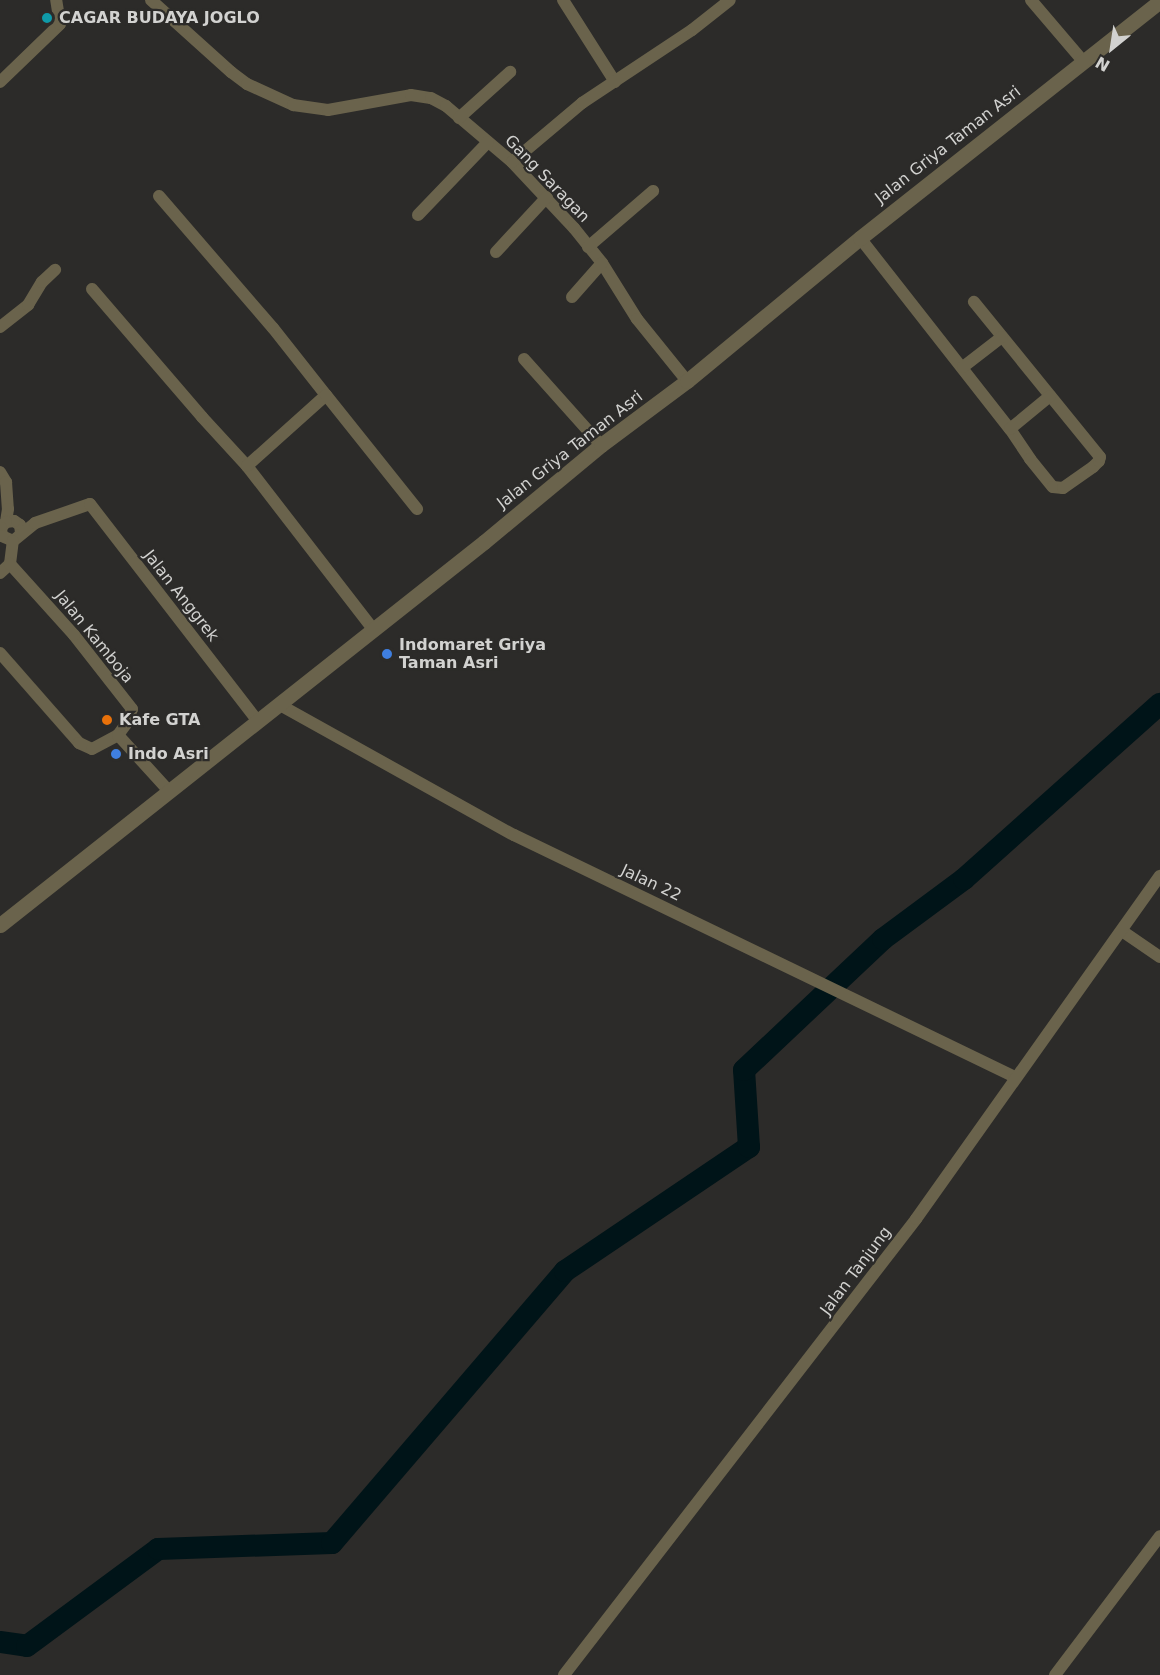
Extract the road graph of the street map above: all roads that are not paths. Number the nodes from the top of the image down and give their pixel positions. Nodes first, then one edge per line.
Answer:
1 (56, 0) edge
2 (151, 0) edge
3 (563, 0) edge
4 (730, 0) edge
5 (1031, 0) edge
6 (1160, 1) edge
7 (1083, 61) junction
8 (510, 72) dead end
9 (0, 82) edge
10 (615, 82) junction
11 (459, 118) junction
12 (488, 142) junction
13 (512, 162) junction
14 (652, 191) dead end
15 (159, 196) dead end
16 (547, 197) junction
17 (418, 215) dead end
18 (861, 238) junction
19 (588, 247) junction
20 (496, 252) dead end
21 (602, 263) junction
22 (55, 270) dead end
23 (92, 290) dead end
24 (572, 297) dead end
25 (974, 302) dead end
26 (0, 327) edge
27 (1002, 337) junction
28 (524, 359) dead end
29 (963, 367) junction
30 (687, 381) junction
31 (326, 395) junction
32 (1050, 396) junction
33 (1010, 429) junction
34 (601, 445) junction
35 (247, 466) junction
36 (0, 472) edge
37 (417, 509) dead end
38 (2, 528) edge
39 (17, 537) junction
40 (10, 564) junction
41 (0, 573) edge
42 (373, 629) junction
43 (0, 653) edge
44 (280, 705) junction
45 (258, 721) junction
46 (118, 735) junction
47 (168, 790) junction
48 (1160, 876) edge
49 (0, 925) edge
50 (1122, 931) junction
51 (1160, 957) edge
52 (1015, 1077) junction
53 (1160, 1536) edge
54 (564, 1675) edge
55 (1055, 1675) edge

1 - 9 street
2 - 11 street, Gang Saragan
3 - 10 street
4 - 10 street
5 - 7 street
6 - 7 street, Jalan Griya Taman Asri
7 - 18 street, Jalan Griya Taman Asri
8 - 11 street
10 - 13 street
11 - 12 street, Gang Saragan
12 - 13 street, Gang Saragan
12 - 17 street
13 - 16 street, Gang Saragan
14 - 19 street
15 - 31 street
16 - 19 street, Gang Saragan
16 - 20 street
18 - 29 street
18 - 30 street, Jalan Griya Taman Asri
19 - 21 street, Gang Saragan
21 - 24 street
21 - 30 street, Gang Saragan
22 - 26 street
23 - 35 street
25 - 27 street
27 - 29 street
27 - 32 street
28 - 34 street
29 - 33 street
30 - 34 street, Jalan Griya Taman Asri
31 - 35 street
31 - 37 street
32 - 33 street
32 - 33 street
34 - 42 street, Jalan Griya Taman Asri
35 - 42 street
36 - 38 street
38 - 39 street
38 - 39 street
39 - 40 street
39 - 45 street, Jalan Anggrek
40 - 41 street
40 - 46 street, Jalan Kamboja
42 - 44 street, Jalan Griya Taman Asri
43 - 46 street
44 - 45 street, Jalan Griya Taman Asri
44 - 52 street, Jalan 22
45 - 47 street, Jalan Griya Taman Asri
46 - 47 street
47 - 49 street, Jalan Griya Taman Asri
48 - 50 street, Jalan Tanjung
50 - 51 street
50 - 52 street, Jalan Tanjung
52 - 54 street, Jalan Tanjung
53 - 55 street

